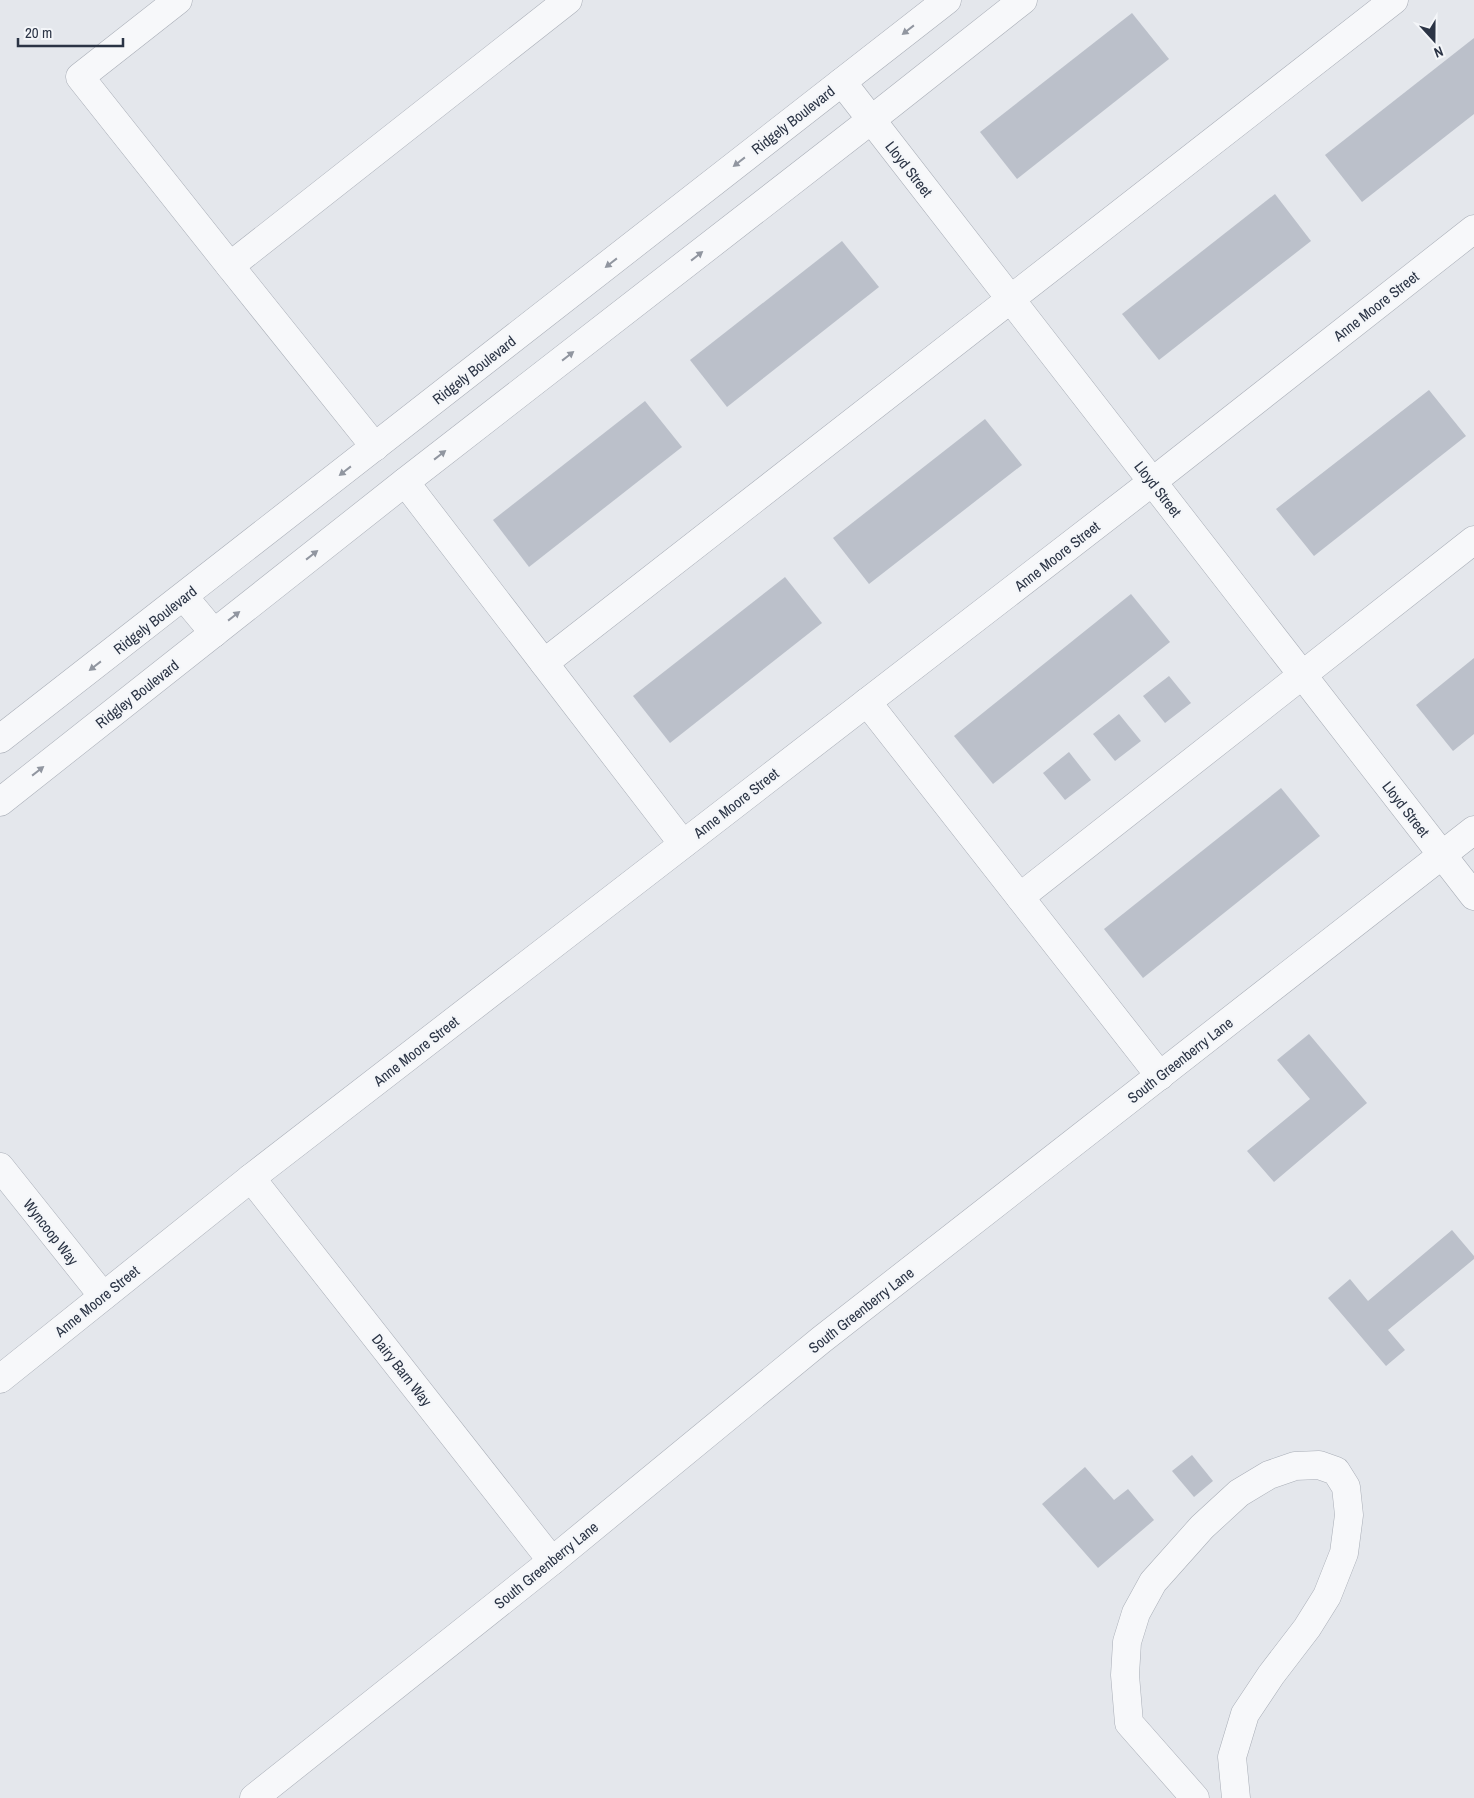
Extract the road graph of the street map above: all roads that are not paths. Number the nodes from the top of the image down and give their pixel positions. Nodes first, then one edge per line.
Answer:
1 (178, 0) edge
2 (568, 0) edge
3 (947, 0) edge
4 (1023, 0) edge
5 (1394, 0) edge
6 (842, 82) junction
7 (872, 120) junction
8 (1474, 229) edge
9 (230, 266) junction
10 (1011, 300) junction
11 (375, 448) junction
12 (405, 482) junction
13 (1152, 482) junction
14 (1474, 540) edge
15 (184, 597) junction
16 (214, 633) junction
17 (544, 663) junction
18 (1303, 675) junction
19 (868, 702) junction
20 (0, 739) edge
21 (0, 802) edge
22 (1474, 830) edge
23 (683, 844) junction
24 (1443, 855) junction
25 (1474, 896) edge
26 (1020, 897) junction
27 (1160, 1076) junction
28 (0, 1167) edge
29 (251, 1178) junction
30 (103, 1296) junction
31 (0, 1379) edge
32 (552, 1561) junction
33 (254, 1798) edge
34 (1195, 1798) edge
35 (1236, 1798) edge

1 - 9 street
2 - 9 street
3 -> 6 street, Ridgely Boulevard
4 - 7 street
5 - 10 street
6 - 7 street, Lloyd Street
6 -> 11 street, Ridgely Boulevard
7 - 10 street, Lloyd Street
12 -> 7 street
8 - 13 street, Anne Moore Street
9 - 11 street
10 - 13 street, Lloyd Street
10 - 17 street
11 -> 15 street, Ridgely Boulevard
16 -> 12 street, Ridgley Boulevard
12 - 17 street
13 - 18 street, Lloyd Street
13 - 19 street, Anne Moore Street
14 - 18 street
15 - 16 street
15 -> 20 street, Ridgely Boulevard
21 -> 16 street, Ridgley Boulevard
17 - 23 street
18 - 24 street, Lloyd Street
18 - 26 street
19 - 23 street, Anne Moore Street
19 - 26 street
22 - 24 street, South Greenberry Lane
23 - 29 street, Anne Moore Street
24 - 25 street, Lloyd Street
24 - 27 street, South Greenberry Lane
26 - 27 street
27 - 32 street, South Greenberry Lane
28 - 30 street, Wyncoop Way
29 - 30 street, Anne Moore Street
29 - 32 street, Dairy Barn Way
30 - 31 street, Anne Moore Street
32 - 33 street, South Greenberry Lane
34 - 35 street

